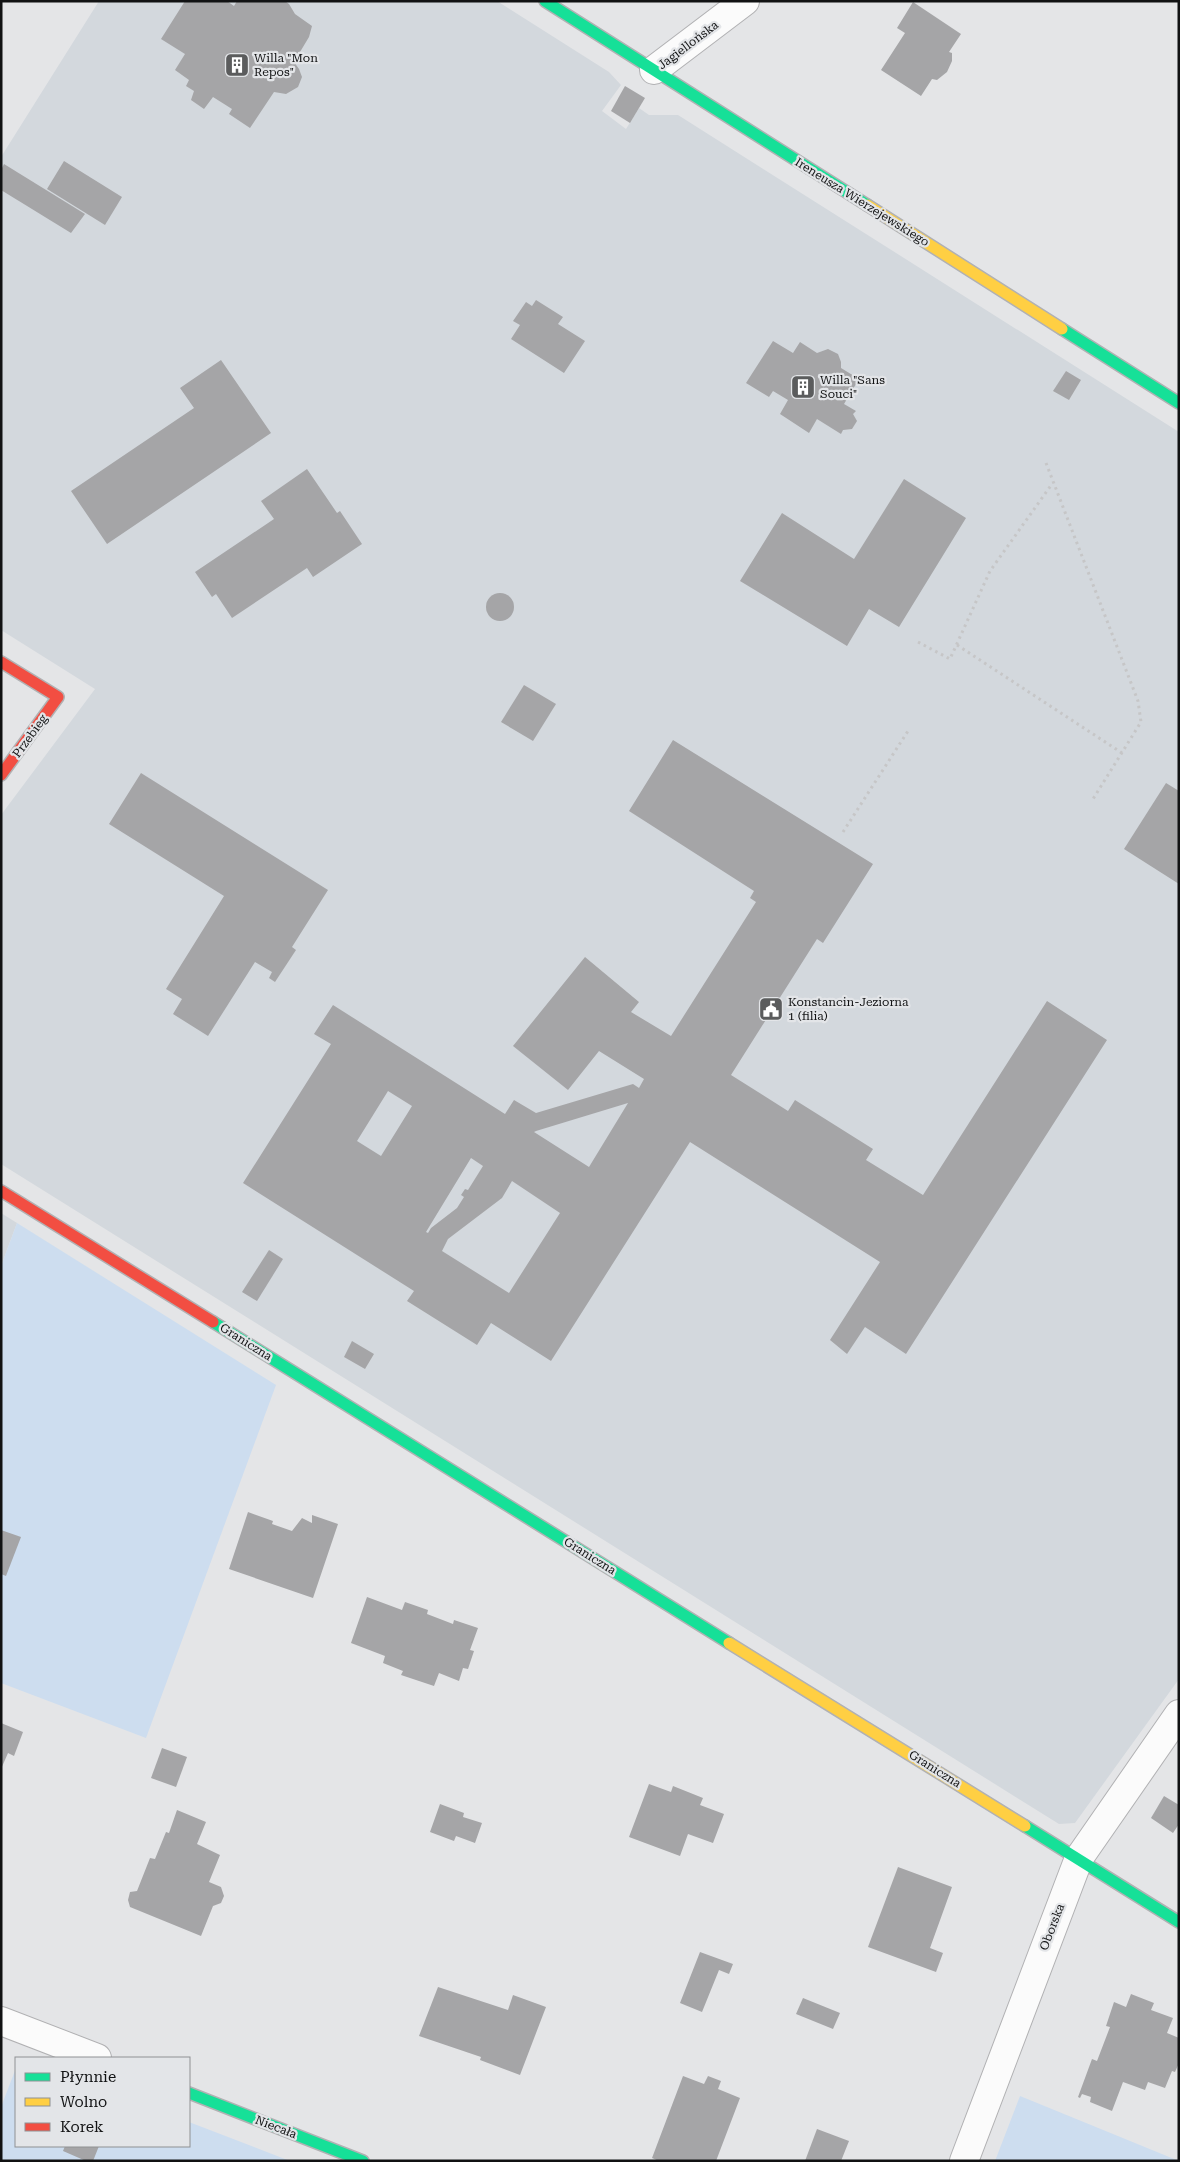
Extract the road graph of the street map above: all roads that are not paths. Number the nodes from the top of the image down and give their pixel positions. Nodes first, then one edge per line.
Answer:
1 (545, 1) edge
2 (745, 1) edge
3 (654, 70) junction
4 (1179, 403) edge
5 (1, 662) edge
6 (1, 775) edge
7 (1, 1191) edge
8 (1179, 1714) edge
9 (1079, 1858) junction
10 (1179, 1922) edge
11 (1, 2022) edge
12 (94, 2057) edge
13 (190, 2093) edge
14 (363, 2161) edge
15 (964, 2161) edge

1 - 3 street, Ireneusza Wierzejewskiego
2 - 3 street, Jagiellońska
3 - 4 street, Ireneusza Wierzejewskiego
5 - 6 street, Przebieg
7 - 9 street, Graniczna
8 - 9 street, Oborska
9 - 10 street, Graniczna
9 - 15 street, Oborska
11 - 12 street
13 - 14 street, Niecała

